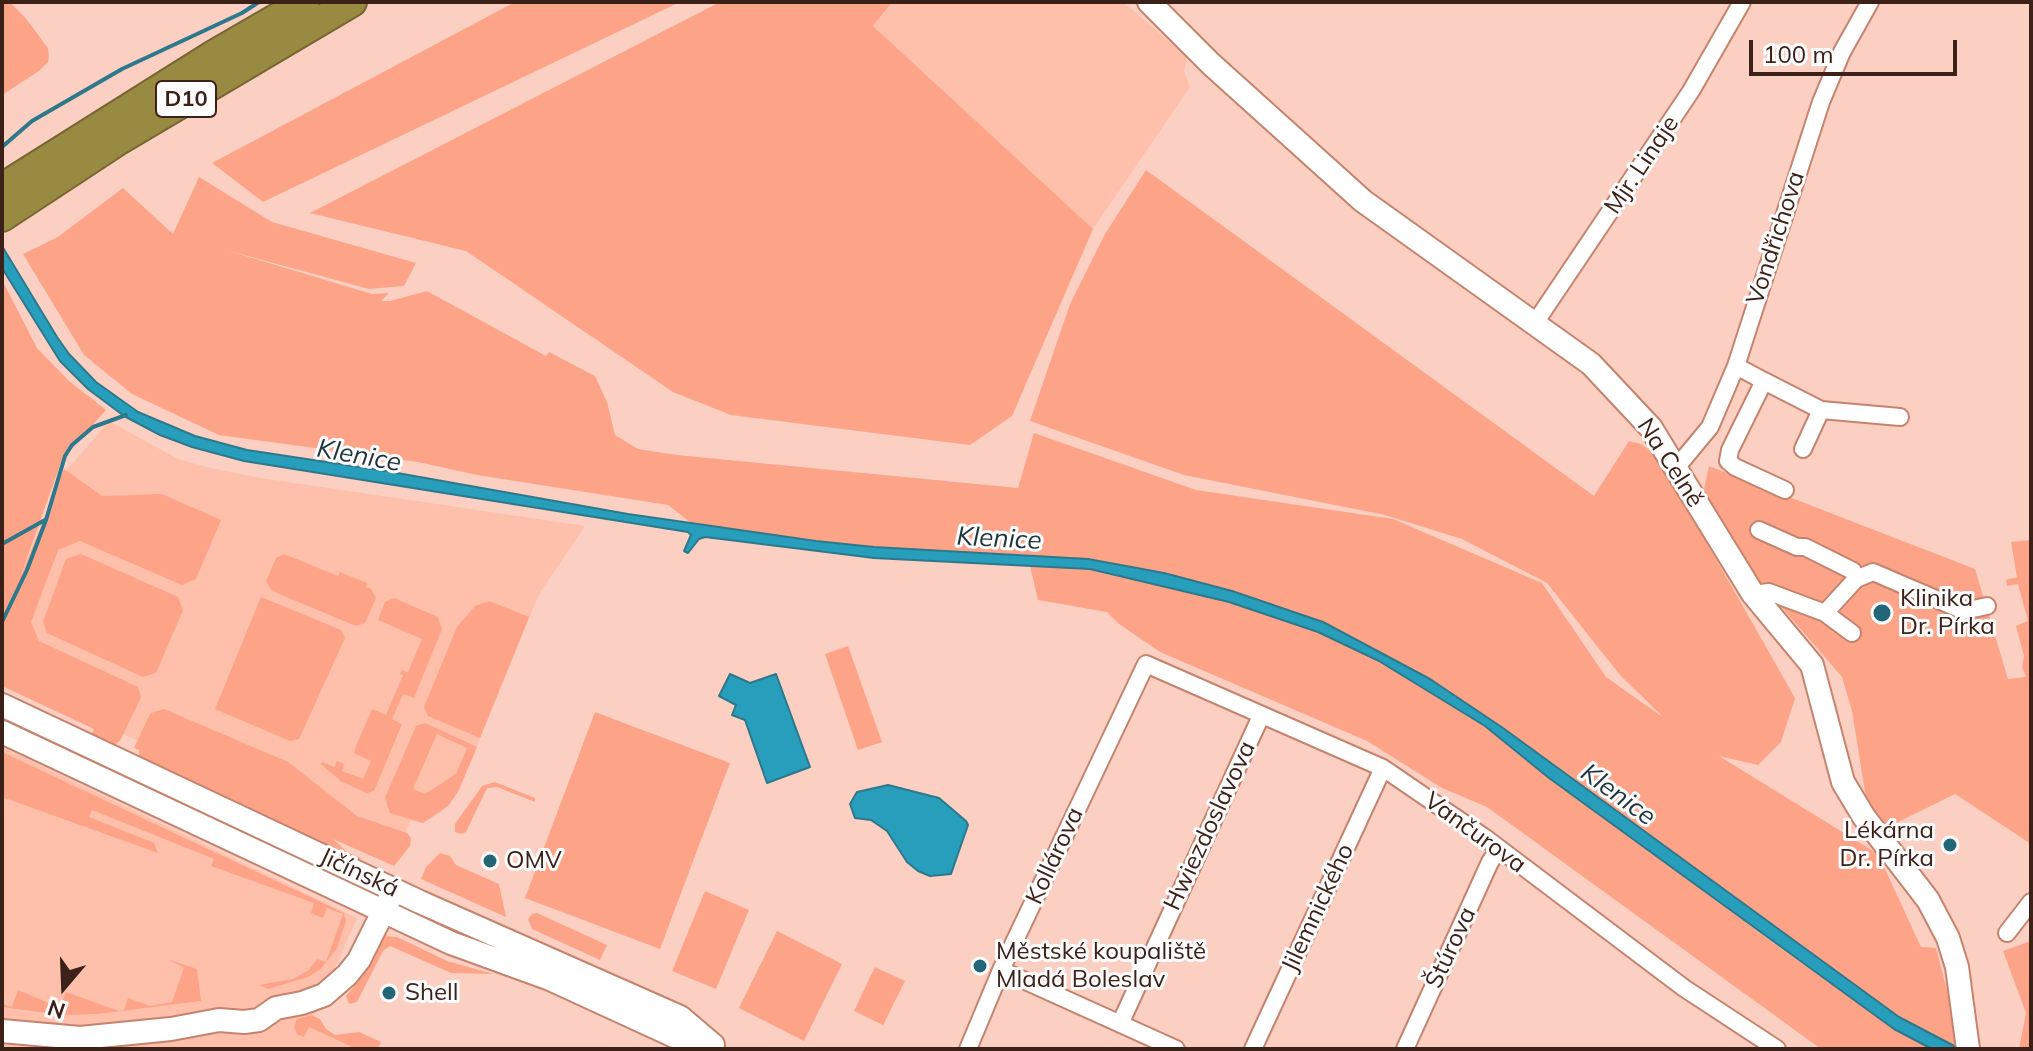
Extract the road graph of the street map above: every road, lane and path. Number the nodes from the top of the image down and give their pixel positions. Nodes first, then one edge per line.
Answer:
1 (305, 2) edge
2 (352, 2) edge
3 (1149, 2) edge
4 (1742, 2) edge
5 (1870, 2) edge
6 (9, 198) edge
7 (1535, 323) junction
8 (1736, 366) junction
9 (1764, 381) junction
10 (1821, 410) junction
11 (1900, 417) dead end
12 (1803, 449) dead end
13 (1676, 468) junction
14 (1785, 490) dead end
15 (1759, 530) dead end
16 (1856, 579) junction
17 (1753, 594) junction
18 (1987, 606) dead end
19 (1825, 613) junction
20 (1852, 633) dead end
21 (1146, 664) joint
22 (2, 705) edge
23 (1261, 716) junction
24 (2, 732) edge
25 (1383, 768) junction
26 (1499, 849) junction
27 (395, 890) junction
28 (2031, 902) edge
29 (383, 910) junction
30 (2007, 933) dead end
31 (1001, 970) junction
32 (1120, 1024) junction
33 (2, 1031) edge
34 (1967, 1040) edge
35 (715, 1048) edge
36 (968, 1049) edge
37 (1176, 1049) edge
38 (1253, 1049) edge
39 (1405, 1049) edge
40 (1777, 1049) edge

1 - 6 highway, D10
2 - 6 highway, D10
3 - 7 street, Na Celně
4 - 7 street, Mjr. Linaje
5 - 8 street, Vondřichova
7 - 13 street, Na Celně
8 - 9 street
8 - 13 street, Vondřichova
9 - 10 street
9 - 14 street
10 - 11 street
10 - 12 street
13 - 17 street, Na Celně
15 - 16 street
16 - 18 street
16 - 19 street
17 - 19 street
17 - 34 street, Na Celně
19 - 20 street
21 - 23 street, Vančurova
21 - 31 street, Kollárova
22 - 27 street, Jičínská
23 - 25 street, Vančurova
23 - 32 street, Hwiezdoslavova
24 - 29 street, Jičínská
25 - 26 street, Vančurova
25 - 38 street, Jilemnického
26 - 39 street, Štúrova
26 - 40 street, Vančurova
27 - 29 street
27 - 35 street, Jičínská
28 - 30 street
29 - 33 street
29 - 35 street, Jičínská
31 - 32 street
31 - 36 street, Kollárova
32 - 37 street

